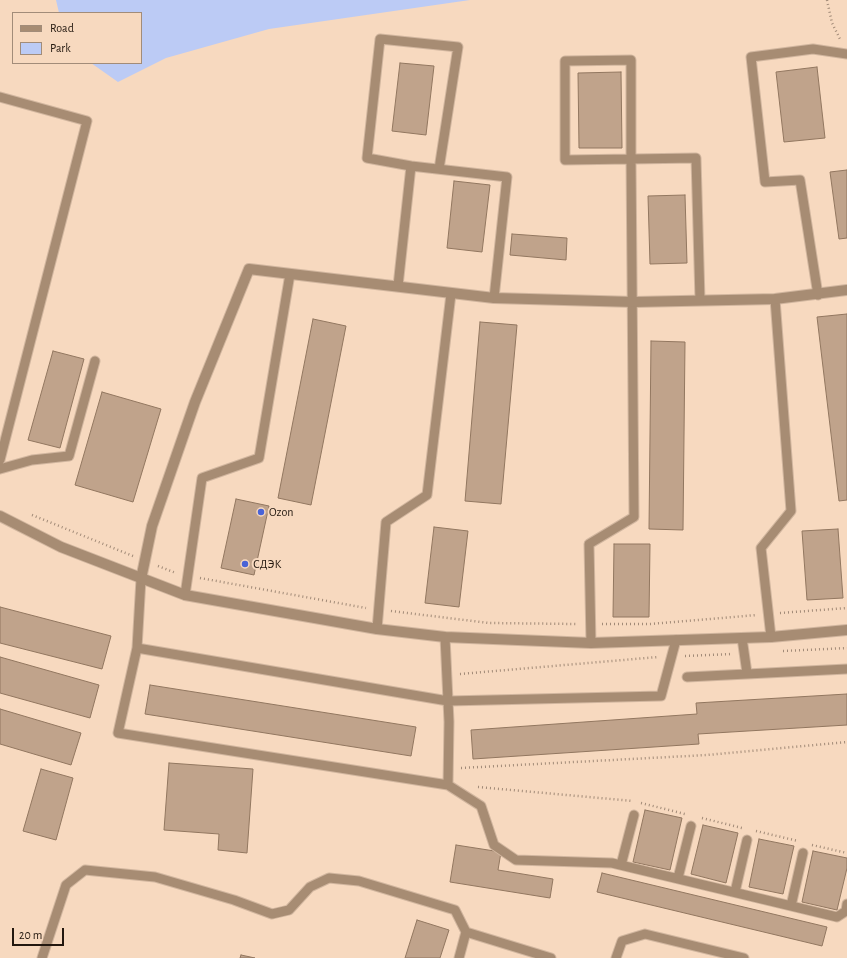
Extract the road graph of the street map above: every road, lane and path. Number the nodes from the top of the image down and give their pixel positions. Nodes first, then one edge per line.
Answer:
1 (827, 0) edge
2 (847, 54) edge
3 (0, 97) edge
4 (631, 159) junction
5 (411, 166) junction
6 (439, 169) junction
7 (290, 274) junction
8 (398, 286) junction
9 (847, 290) edge
10 (451, 294) junction
11 (818, 295) junction
12 (494, 298) junction
13 (775, 299) junction
14 (700, 300) junction
15 (634, 302) junction
16 (95, 360) dead end
17 (0, 460) edge
18 (0, 469) edge
19 (28, 514) dead end
20 (0, 516) edge
21 (145, 561) junction
22 (188, 576) junction
23 (141, 579) junction
24 (186, 595) junction
25 (847, 608) edge
26 (379, 610) junction
27 (768, 614) junction
28 (591, 624) junction
29 (377, 629) junction
30 (847, 630) edge
31 (446, 637) junction
32 (771, 637) junction
33 (742, 638) junction
34 (676, 640) junction
35 (591, 643) junction
36 (137, 648) junction
37 (847, 648) edge
38 (778, 652) dead end
39 (740, 653) dead end
40 (678, 656) dead end
41 (663, 657) dead end
42 (847, 669) edge
43 (746, 673) junction
44 (458, 674) dead end
45 (687, 677) dead end
46 (448, 701) junction
47 (847, 742) edge
48 (448, 767) junction
49 (448, 785) junction
50 (476, 787) dead end
51 (686, 814) dead end
52 (634, 815) dead end
53 (694, 816) dead end
54 (691, 826) dead end
55 (748, 829) dead end
56 (755, 831) dead end
57 (746, 840) dead end
58 (801, 842) dead end
59 (809, 844) dead end
60 (803, 853) dead end
61 (847, 853) edge
62 (621, 865) junction
63 (678, 878) junction
64 (735, 892) junction
65 (791, 906) junction
66 (847, 908) edge
67 (466, 932) junction
68 (42, 958) edge
69 (459, 958) edge
70 (552, 958) edge
71 (616, 958) edge
72 (744, 958) edge

1 - 2 path
2 - 11 lane
3 - 17 lane
4 - 4 lane
4 - 14 lane
4 - 15 lane
5 - 6 lane
5 - 6 lane
5 - 8 lane
6 - 12 lane
7 - 8 street
7 - 21 street
7 - 22 lane
8 - 10 street
9 - 11 street
10 - 12 street
10 - 26 lane
11 - 13 street
12 - 15 street
13 - 14 street
13 - 27 lane
14 - 15 street
15 - 28 lane
16 - 18 lane
19 - 21 path
20 - 23 street
21 - 22 path
21 - 23 street
22 - 24 lane
22 - 26 path
23 - 24 street
23 - 36 lane
24 - 29 street
25 - 27 path
26 - 28 path
26 - 29 lane
27 - 28 path
27 - 32 lane
28 - 35 lane
29 - 31 street
30 - 32 street
31 - 35 street
31 - 46 lane
32 - 33 street
33 - 34 street
33 - 43 lane
34 - 35 street
34 - 46 lane
36 - 46 lane
36 - 49 lane
37 - 38 path
39 - 40 path
41 - 44 path
42 - 43 lane
43 - 45 lane
46 - 48 lane
47 - 48 path
48 - 49 lane
49 - 62 lane
50 - 51 path
52 - 62 lane
53 - 55 path
54 - 63 lane
56 - 58 path
57 - 64 lane
59 - 61 path
60 - 65 lane
62 - 63 lane
63 - 64 lane
64 - 65 lane
65 - 66 lane
67 - 68 lane
67 - 69 lane
67 - 70 lane
71 - 72 lane

